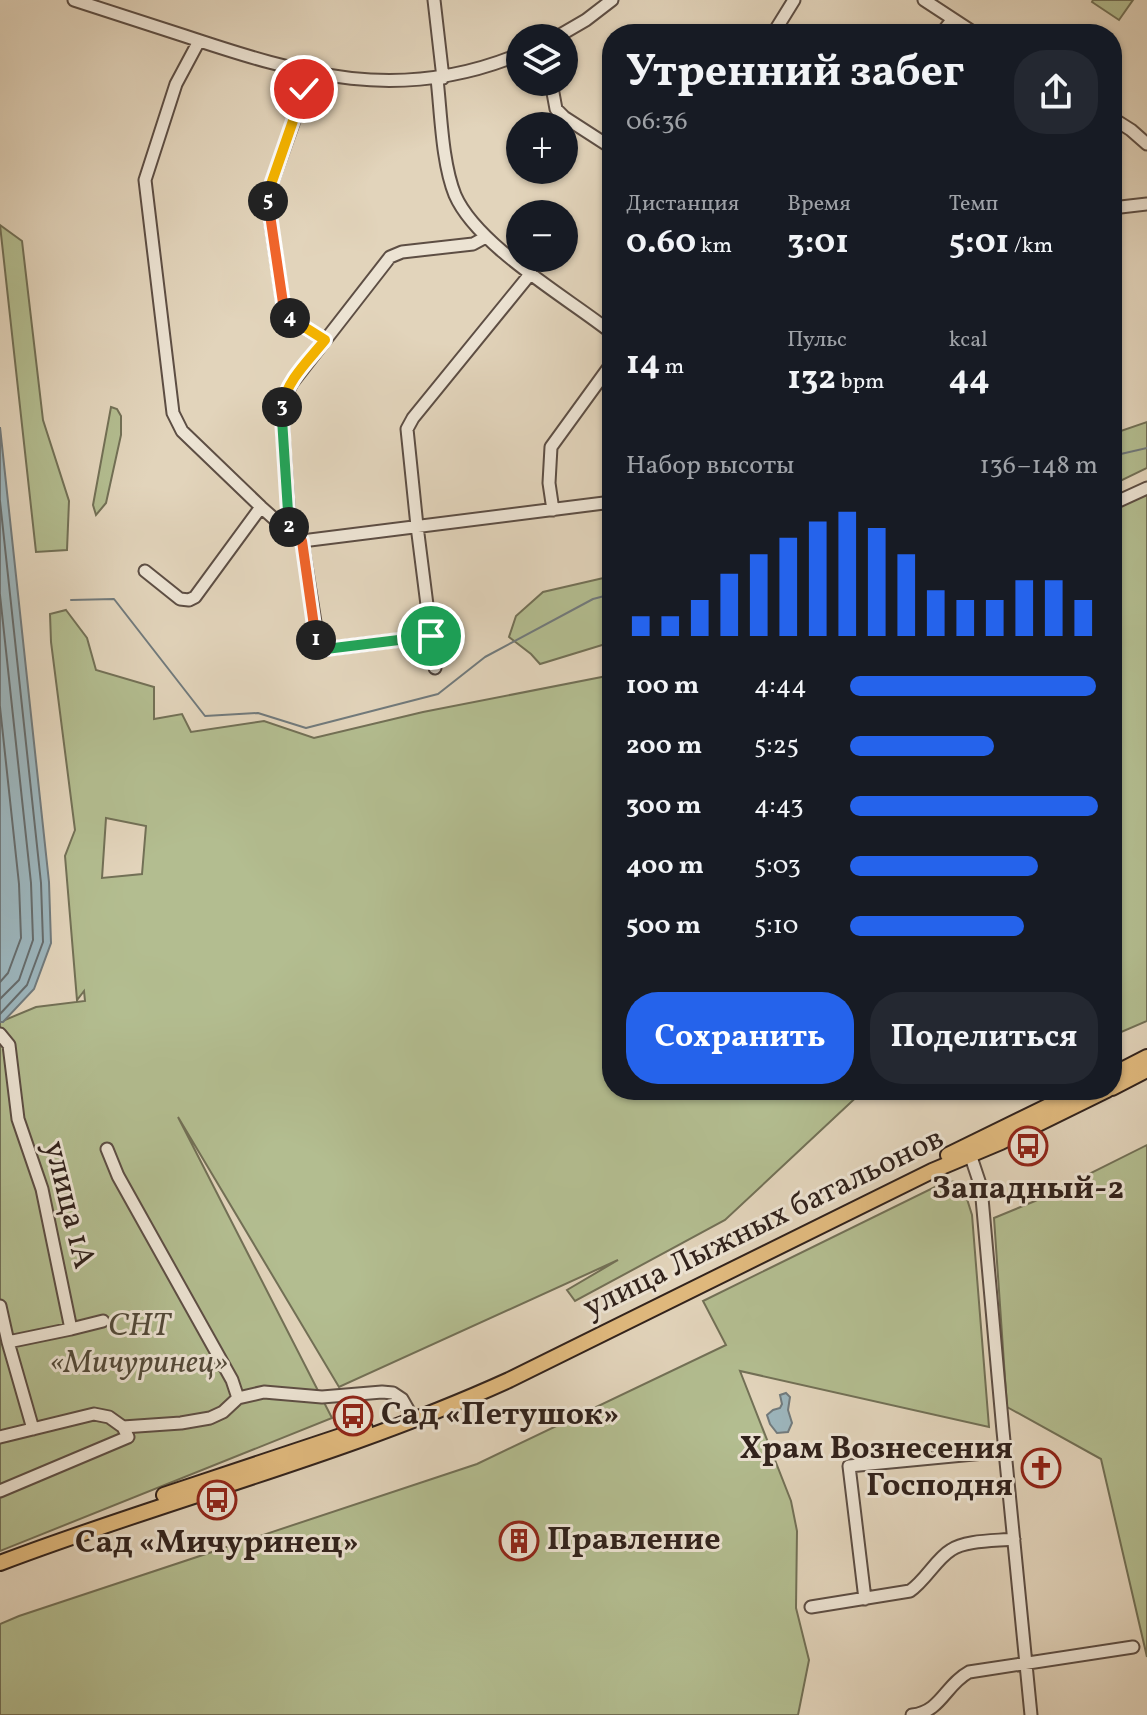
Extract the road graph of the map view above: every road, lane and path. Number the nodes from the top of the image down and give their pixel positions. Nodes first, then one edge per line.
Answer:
1 (74, 0) edge
2 (434, 0) edge
3 (612, 0) edge
4 (794, 0) edge
5 (924, 0) edge
6 (953, 19) junction
7 (779, 24) edge
8 (949, 24) edge
9 (961, 24) edge
10 (578, 25) edge
11 (199, 41) junction
12 (506, 59) edge
13 (311, 73) junction
14 (440, 78) junction
15 (554, 96) edge
16 (1122, 124) edge
17 (602, 142) edge
18 (1147, 144) edge
19 (1147, 204) edge
20 (1122, 207) edge
21 (486, 237) junction
22 (531, 273) junction
23 (602, 326) edge
24 (325, 340) junction
25 (602, 377) edge
26 (1147, 488) edge
27 (1122, 499) edge
28 (602, 503) edge
29 (261, 507) junction
30 (553, 510) junction
31 (417, 526) junction
32 (290, 533) junction
33 (302, 541) junction
34 (145, 571) dead end
35 (431, 636) junction
36 (435, 668) dead end
37 (0, 1034) edge
38 (1147, 1057) edge
39 (1122, 1070) edge
40 (1147, 1070) edge
41 (1122, 1083) edge
42 (1062, 1100) edge
43 (1087, 1100) edge
44 (107, 1149) dead end
45 (968, 1150) junction
46 (0, 1306) edge
47 (103, 1321) dead end
48 (71, 1329) junction
49 (8, 1342) junction
50 (238, 1398) junction
51 (443, 1404) junction
52 (410, 1413) junction
53 (33, 1429) junction
54 (125, 1432) junction
55 (0, 1437) edge
56 (1005, 1451) junction
57 (0, 1491) edge
58 (1014, 1539) junction
59 (0, 1554) edge
60 (0, 1563) edge
61 (865, 1599) junction
62 (811, 1607) dead end
63 (1133, 1647) dead end
64 (1027, 1664) junction
65 (912, 1715) edge
66 (1031, 1715) edge

1 - 11 street
2 - 14 street
3 - 10 street
4 - 7 street
5 - 6 street
6 - 8 street
6 - 9 street
11 - 13 street
11 - 29 street
12 - 14 street
13 - 14 street
13 - 24 street
14 - 21 street
15 - 17 street
16 - 18 street
19 - 20 street
21 - 22 street
21 - 24 street
22 - 23 street
22 - 31 street
24 - 32 street
25 - 30 street
26 - 27 street
28 - 30 street
29 - 32 street
29 - 34 street
30 - 31 street
31 - 33 street
31 - 35 street
32 - 33 street
33 - 35 street
35 - 36 street
37 - 48 street, улица 1А
38 - 39 main road
40 - 41 main road, улица Лыжных батальонов
42 - 45 main road, улица Лыжных батальонов
43 - 45 main road, улица Лыжных батальонов
44 - 50 street, улица 1А
45 - 51 main road, улица Лыжных батальонов
45 - 56 street
46 - 49 street
47 - 48 street
48 - 49 street
49 - 53 street
50 - 52 street
50 - 54 street
51 - 52 main road
51 - 60 main road
52 - 59 main road
53 - 54 street
53 - 55 street
54 - 57 street
56 - 58 street
56 - 61 street
58 - 61 street
58 - 64 street
61 - 62 street
63 - 64 street
64 - 65 street
64 - 66 street

